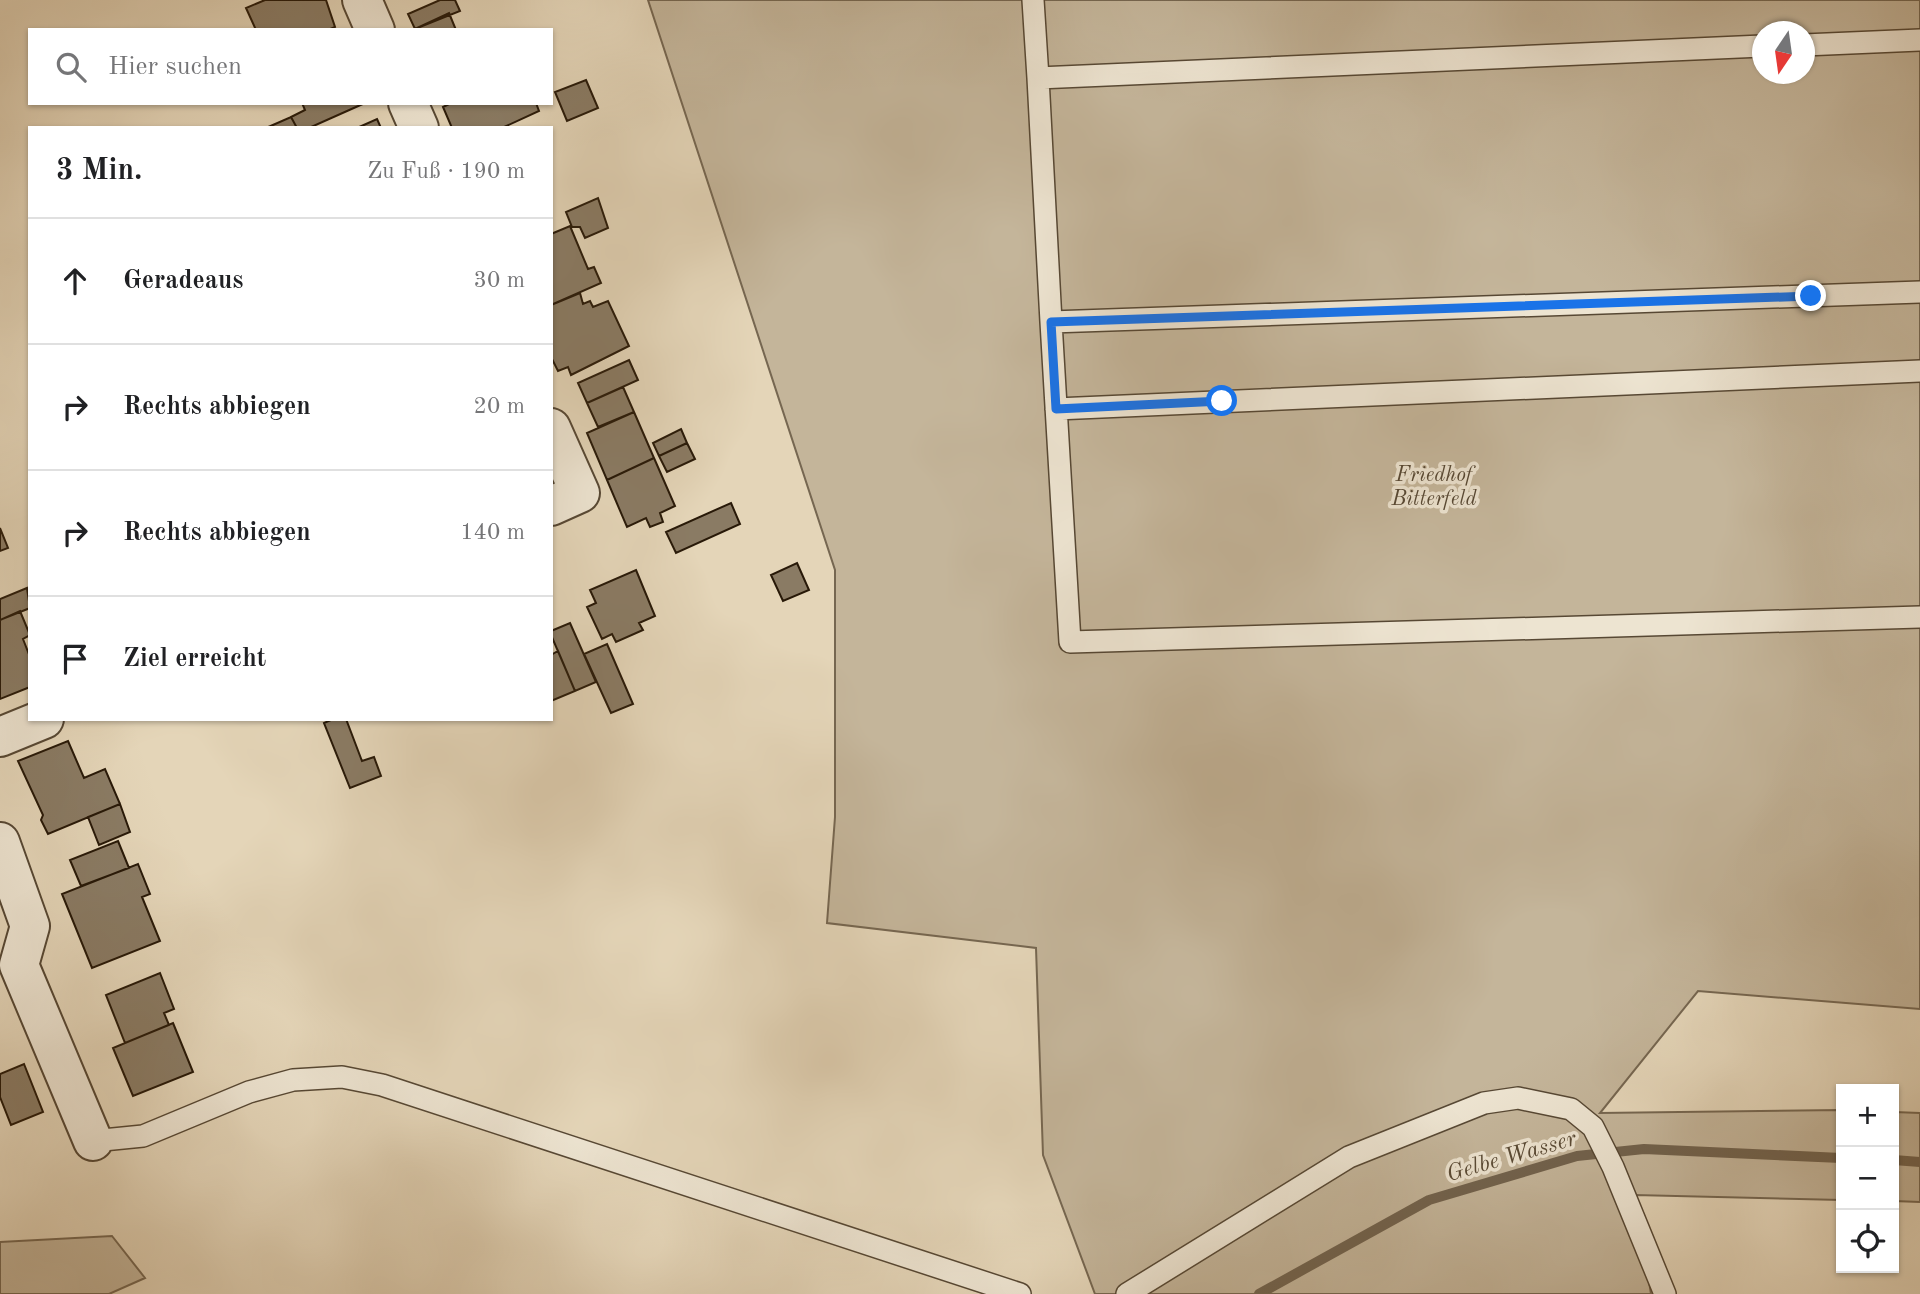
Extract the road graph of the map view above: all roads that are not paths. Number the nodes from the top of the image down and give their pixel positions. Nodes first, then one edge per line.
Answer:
1 (362, 0) edge
2 (1033, 0) edge
3 (374, 28) edge
4 (1920, 40) edge
5 (1815, 45) edge
6 (1752, 47) edge
7 (1038, 78) junction
8 (409, 105) edge
9 (418, 126) edge
10 (1920, 292) edge
11 (1051, 322) junction
12 (1920, 371) edge
13 (1056, 409) junction
14 (553, 432) edge
15 (553, 505) edge
16 (1920, 617) edge
17 (39, 721) edge
18 (0, 737) edge
19 (0, 842) edge
20 (93, 1141) joint
21 (1020, 1294) edge
22 (1126, 1294) edge
23 (1665, 1294) edge

1 - 3 street
2 - 7 lane
4 - 5 lane
6 - 7 lane
7 - 11 lane
8 - 9 street
10 - 11 lane
11 - 13 lane
12 - 13 lane
13 - 16 lane
14 - 15 street
17 - 18 street
19 - 20 street
20 - 21 lane
22 - 23 lane

